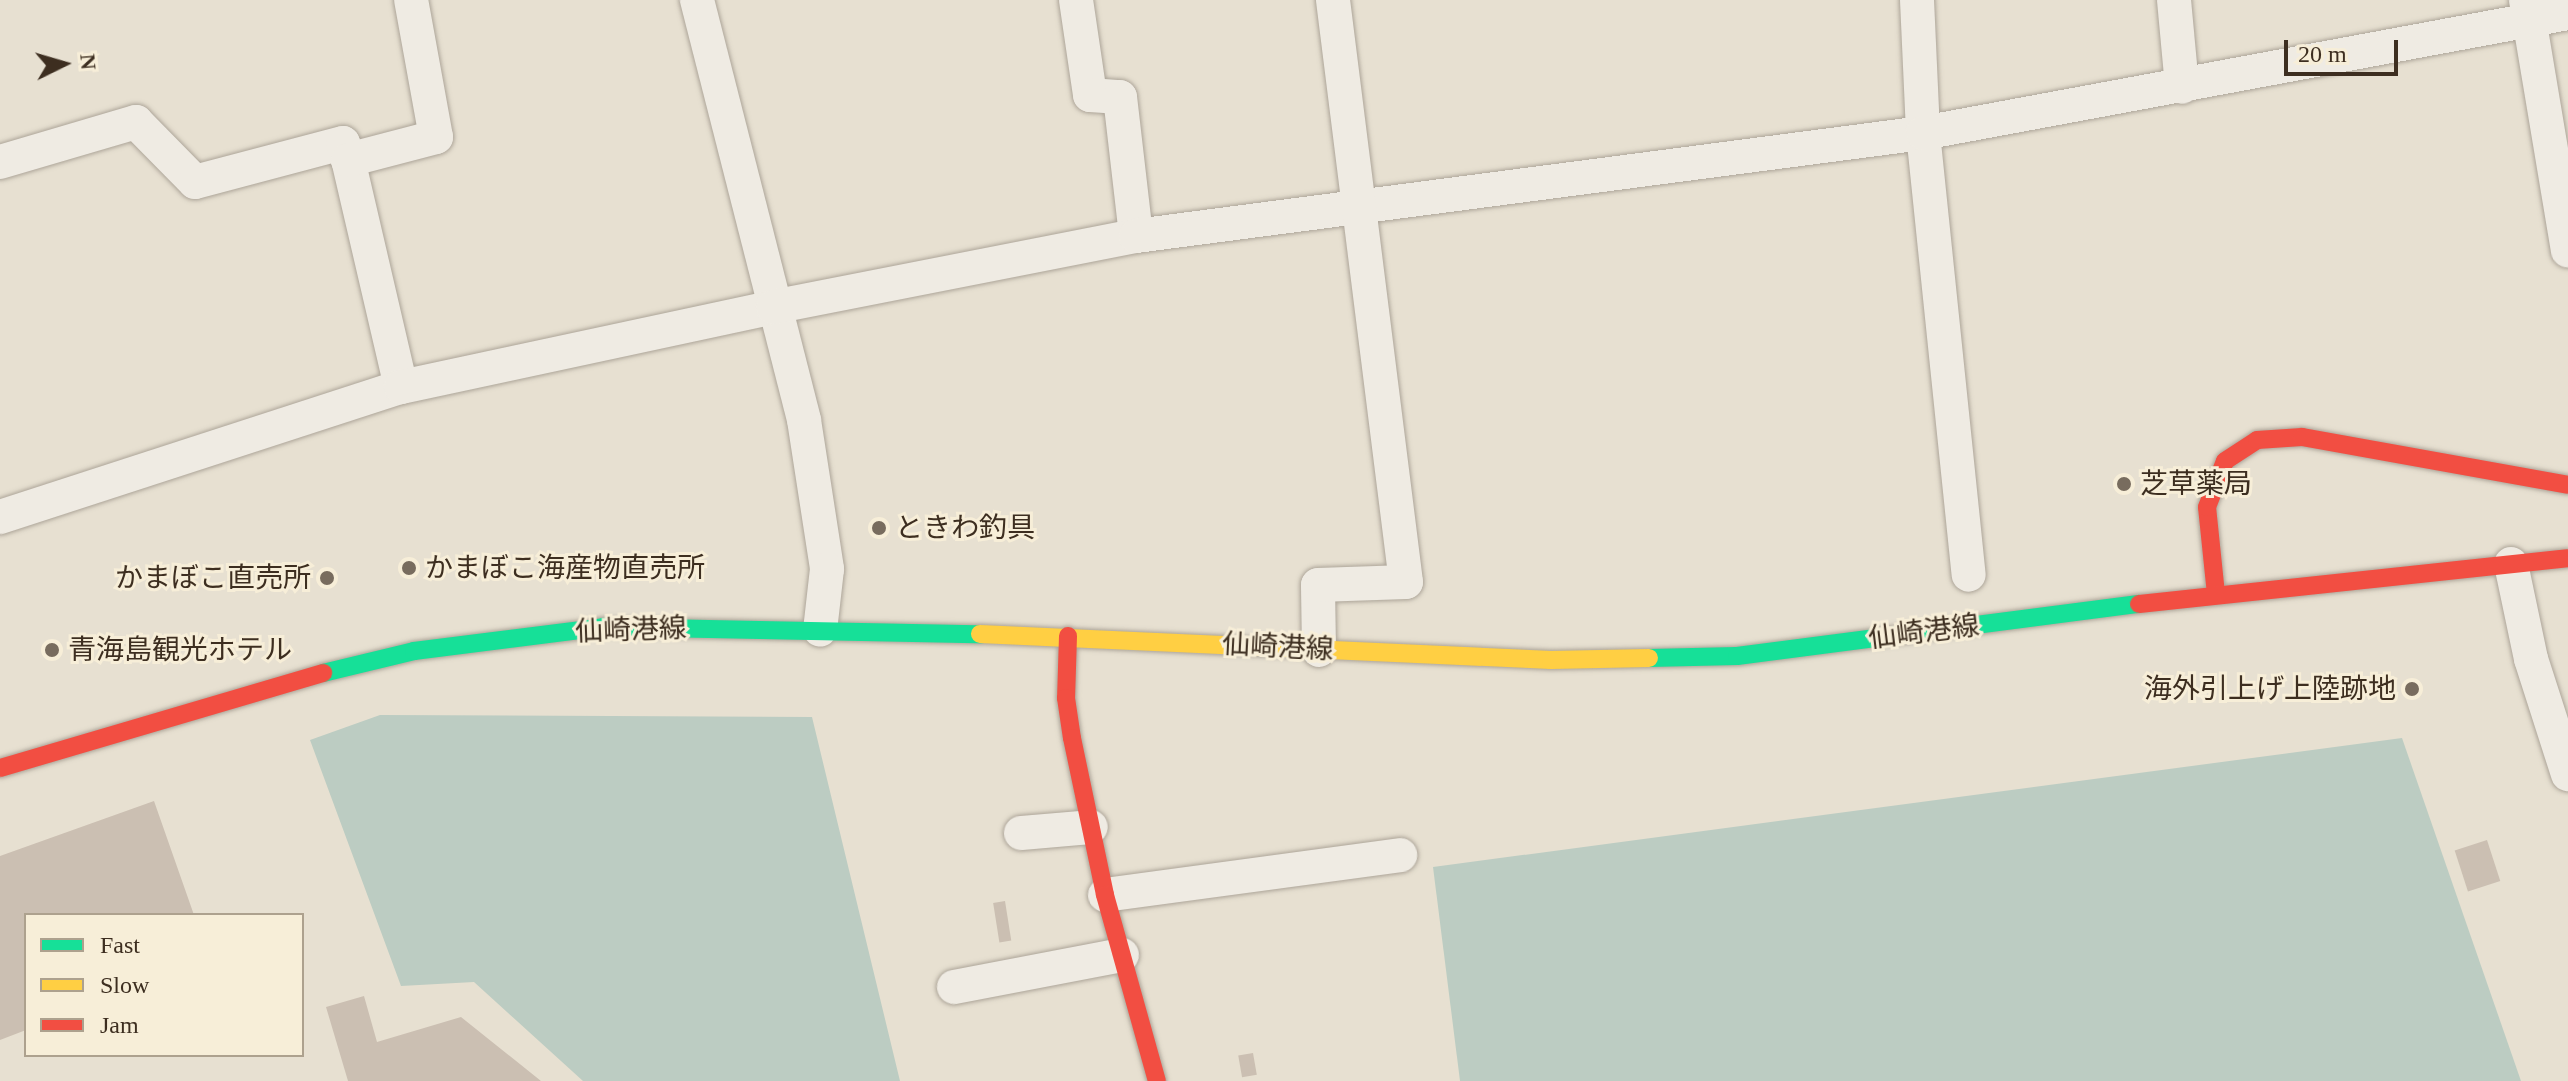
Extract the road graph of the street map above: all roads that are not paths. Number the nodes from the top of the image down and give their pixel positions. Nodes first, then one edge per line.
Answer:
1 (411, 0) edge
2 (697, 0) edge
3 (1076, 0) edge
4 (1333, 0) edge
5 (1917, 0) edge
6 (2174, 0) edge
7 (2528, 11) edge
8 (2568, 13) edge
9 (2182, 87) junction
10 (1923, 133) junction
11 (348, 160) junction
12 (0, 162) edge
13 (1357, 206) junction
14 (1136, 236) junction
15 (2568, 250) edge
16 (773, 307) junction
17 (401, 387) junction
18 (2568, 485) edge
19 (0, 517) edge
20 (2568, 558) edge
21 (2511, 564) junction
22 (1969, 575) dead end
23 (2216, 594) junction
24 (820, 630) junction
25 (1068, 636) junction
26 (1319, 650) junction
27 (0, 768) edge
28 (2568, 774) edge
29 (1091, 827) junction
30 (1021, 833) dead end
31 (1400, 855) dead end
32 (1105, 895) junction
33 (1122, 955) junction
34 (954, 987) dead end
35 (1157, 1081) edge

1 - 11 street
2 - 16 street
3 - 14 street
4 - 13 street
5 - 10 street
6 - 9 street
7 - 8 street
7 - 9 street
7 - 15 street
9 - 10 street
10 - 13 street
10 - 22 street
11 - 12 street
11 - 17 street
13 - 14 street
13 - 26 street
14 - 16 street
16 - 17 street
16 - 24 street
17 - 19 street
18 - 23 main road
20 - 21 main road, 仙崎港線
21 - 23 main road, 仙崎港線
21 - 28 street
23 - 26 main road, 仙崎港線
24 - 25 main road, 仙崎港線
24 - 27 main road, 仙崎港線
25 - 26 main road, 仙崎港線
25 - 29 main road
29 - 30 street
29 - 32 main road
31 - 32 street
32 - 33 main road
33 - 34 street
33 - 35 main road

